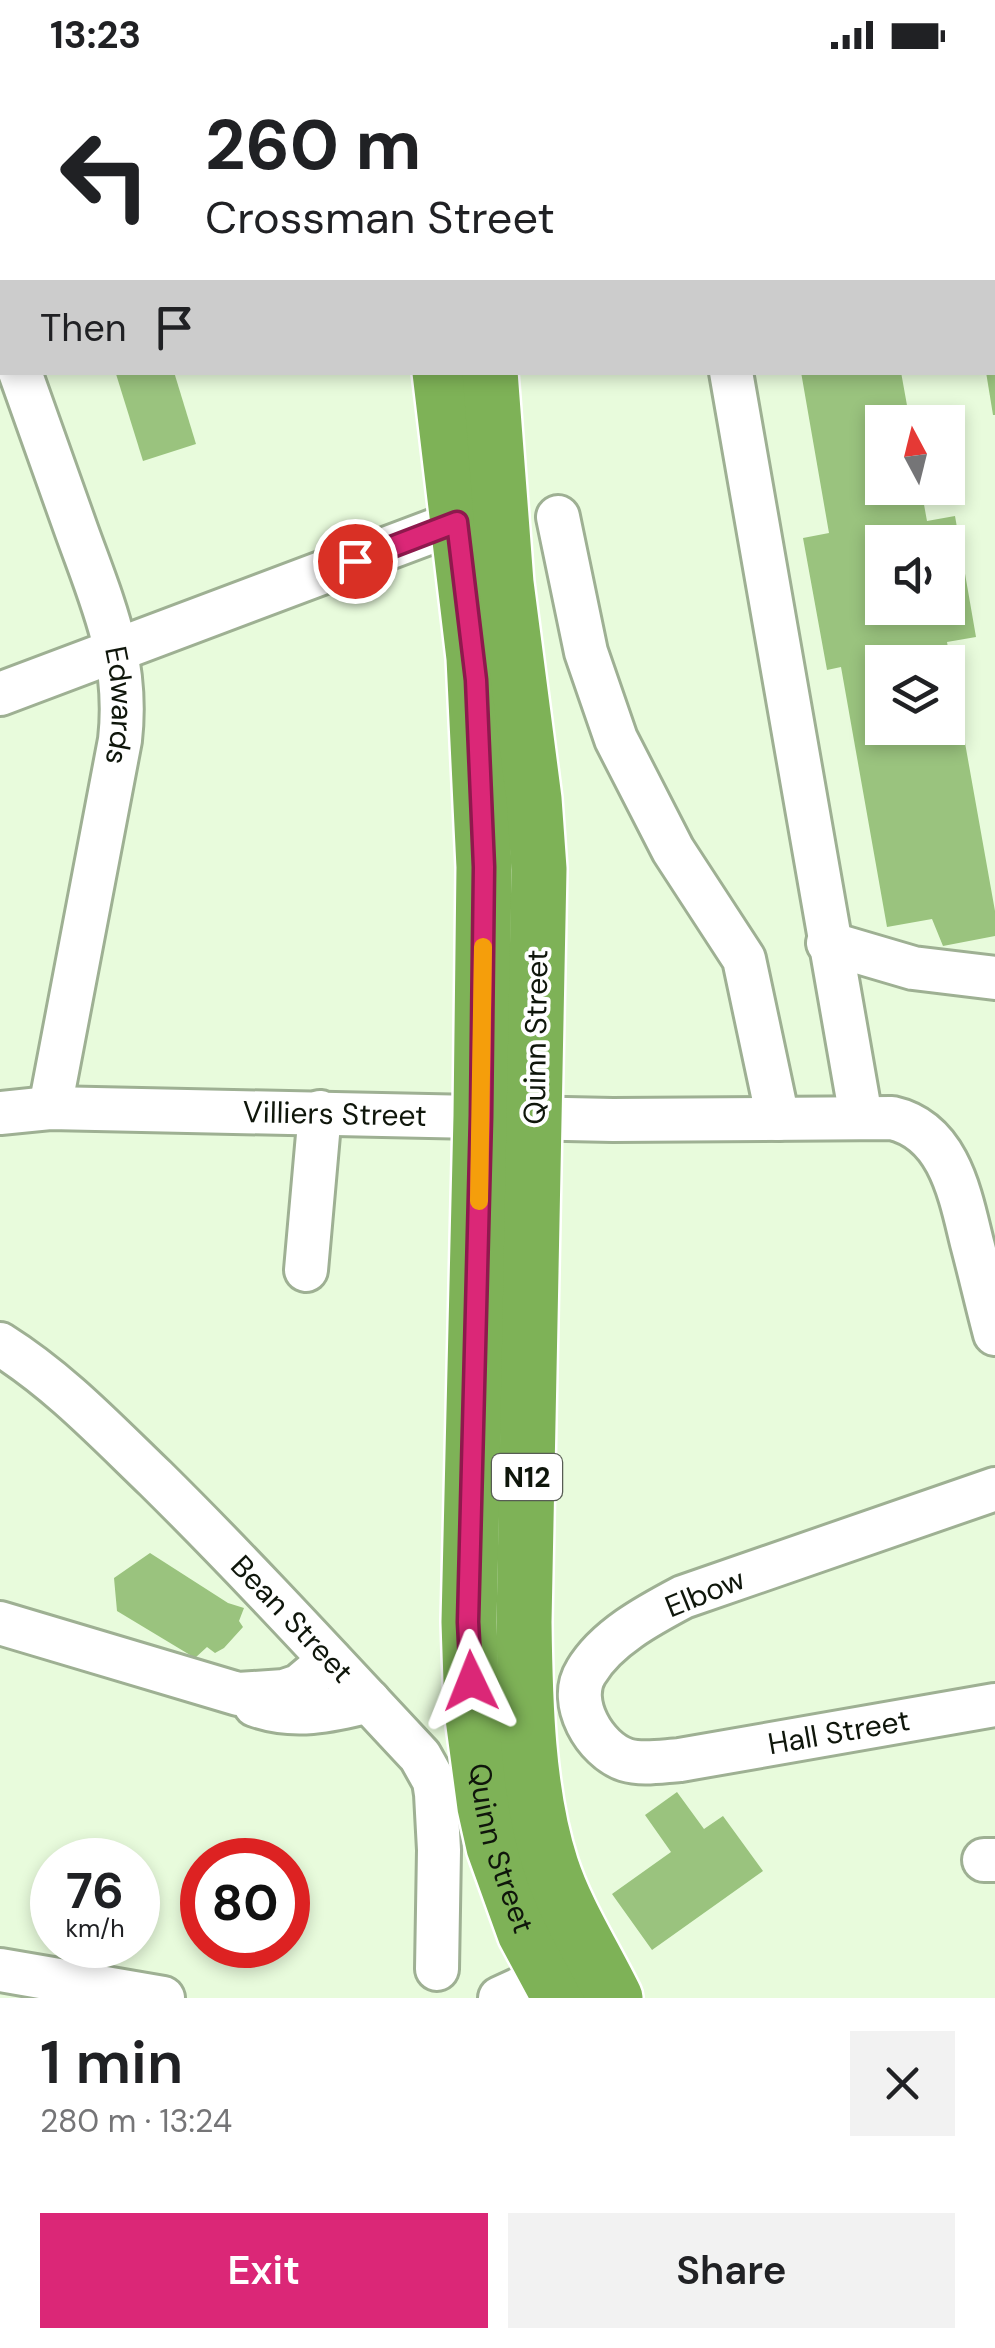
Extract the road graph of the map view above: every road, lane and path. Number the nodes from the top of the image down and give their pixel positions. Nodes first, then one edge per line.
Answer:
1 (21, 375) edge
2 (440, 375) edge
3 (490, 375) edge
4 (732, 375) edge
5 (558, 517) dead end
6 (457, 522) junction
7 (116, 652) junction
8 (0, 694) edge
9 (828, 943) junction
10 (995, 978) edge
11 (50, 1108) junction
12 (0, 1112) edge
13 (320, 1112) junction
14 (481, 1116) junction
15 (535, 1117) junction
16 (860, 1117) junction
17 (778, 1118) junction
18 (306, 1270) dead end
19 (995, 1334) edge
20 (0, 1344) edge
21 (995, 1489) edge
22 (0, 1623) edge
23 (330, 1660) junction
24 (238, 1694) junction
25 (369, 1701) junction
26 (995, 1704) edge
27 (680, 1760) joint
28 (438, 1969) dead end
29 (0, 1970) edge
30 (574, 1987) edge
31 (163, 1998) edge

1 - 7 street, Edwards
2 - 6 highway, Quinn Street / N12
3 - 15 highway, Quinn Street / N12
4 - 9 street
5 - 17 street
6 - 7 street
6 - 14 highway, Quinn Street / N12
7 - 8 street
7 - 11 street, Edwards
9 - 10 street
9 - 16 street
11 - 12 street, Villiers Street
11 - 13 street, Villiers Street
13 - 14 street, Villiers Street
13 - 18 street
14 - 15 street, Villiers Street
14 - 30 highway, Quinn Street / N12
15 - 17 street, Villiers Street
15 - 30 highway, Quinn Street / N12
16 - 17 street, Villiers Street
16 - 19 street, Villiers Street
20 - 23 street, Bean Street
21 - 27 street, Elbow
22 - 24 street
23 - 24 street
23 - 25 street, Bean Street
24 - 25 street
25 - 28 street, Bean Street
26 - 27 street, Hall Street
29 - 31 street

